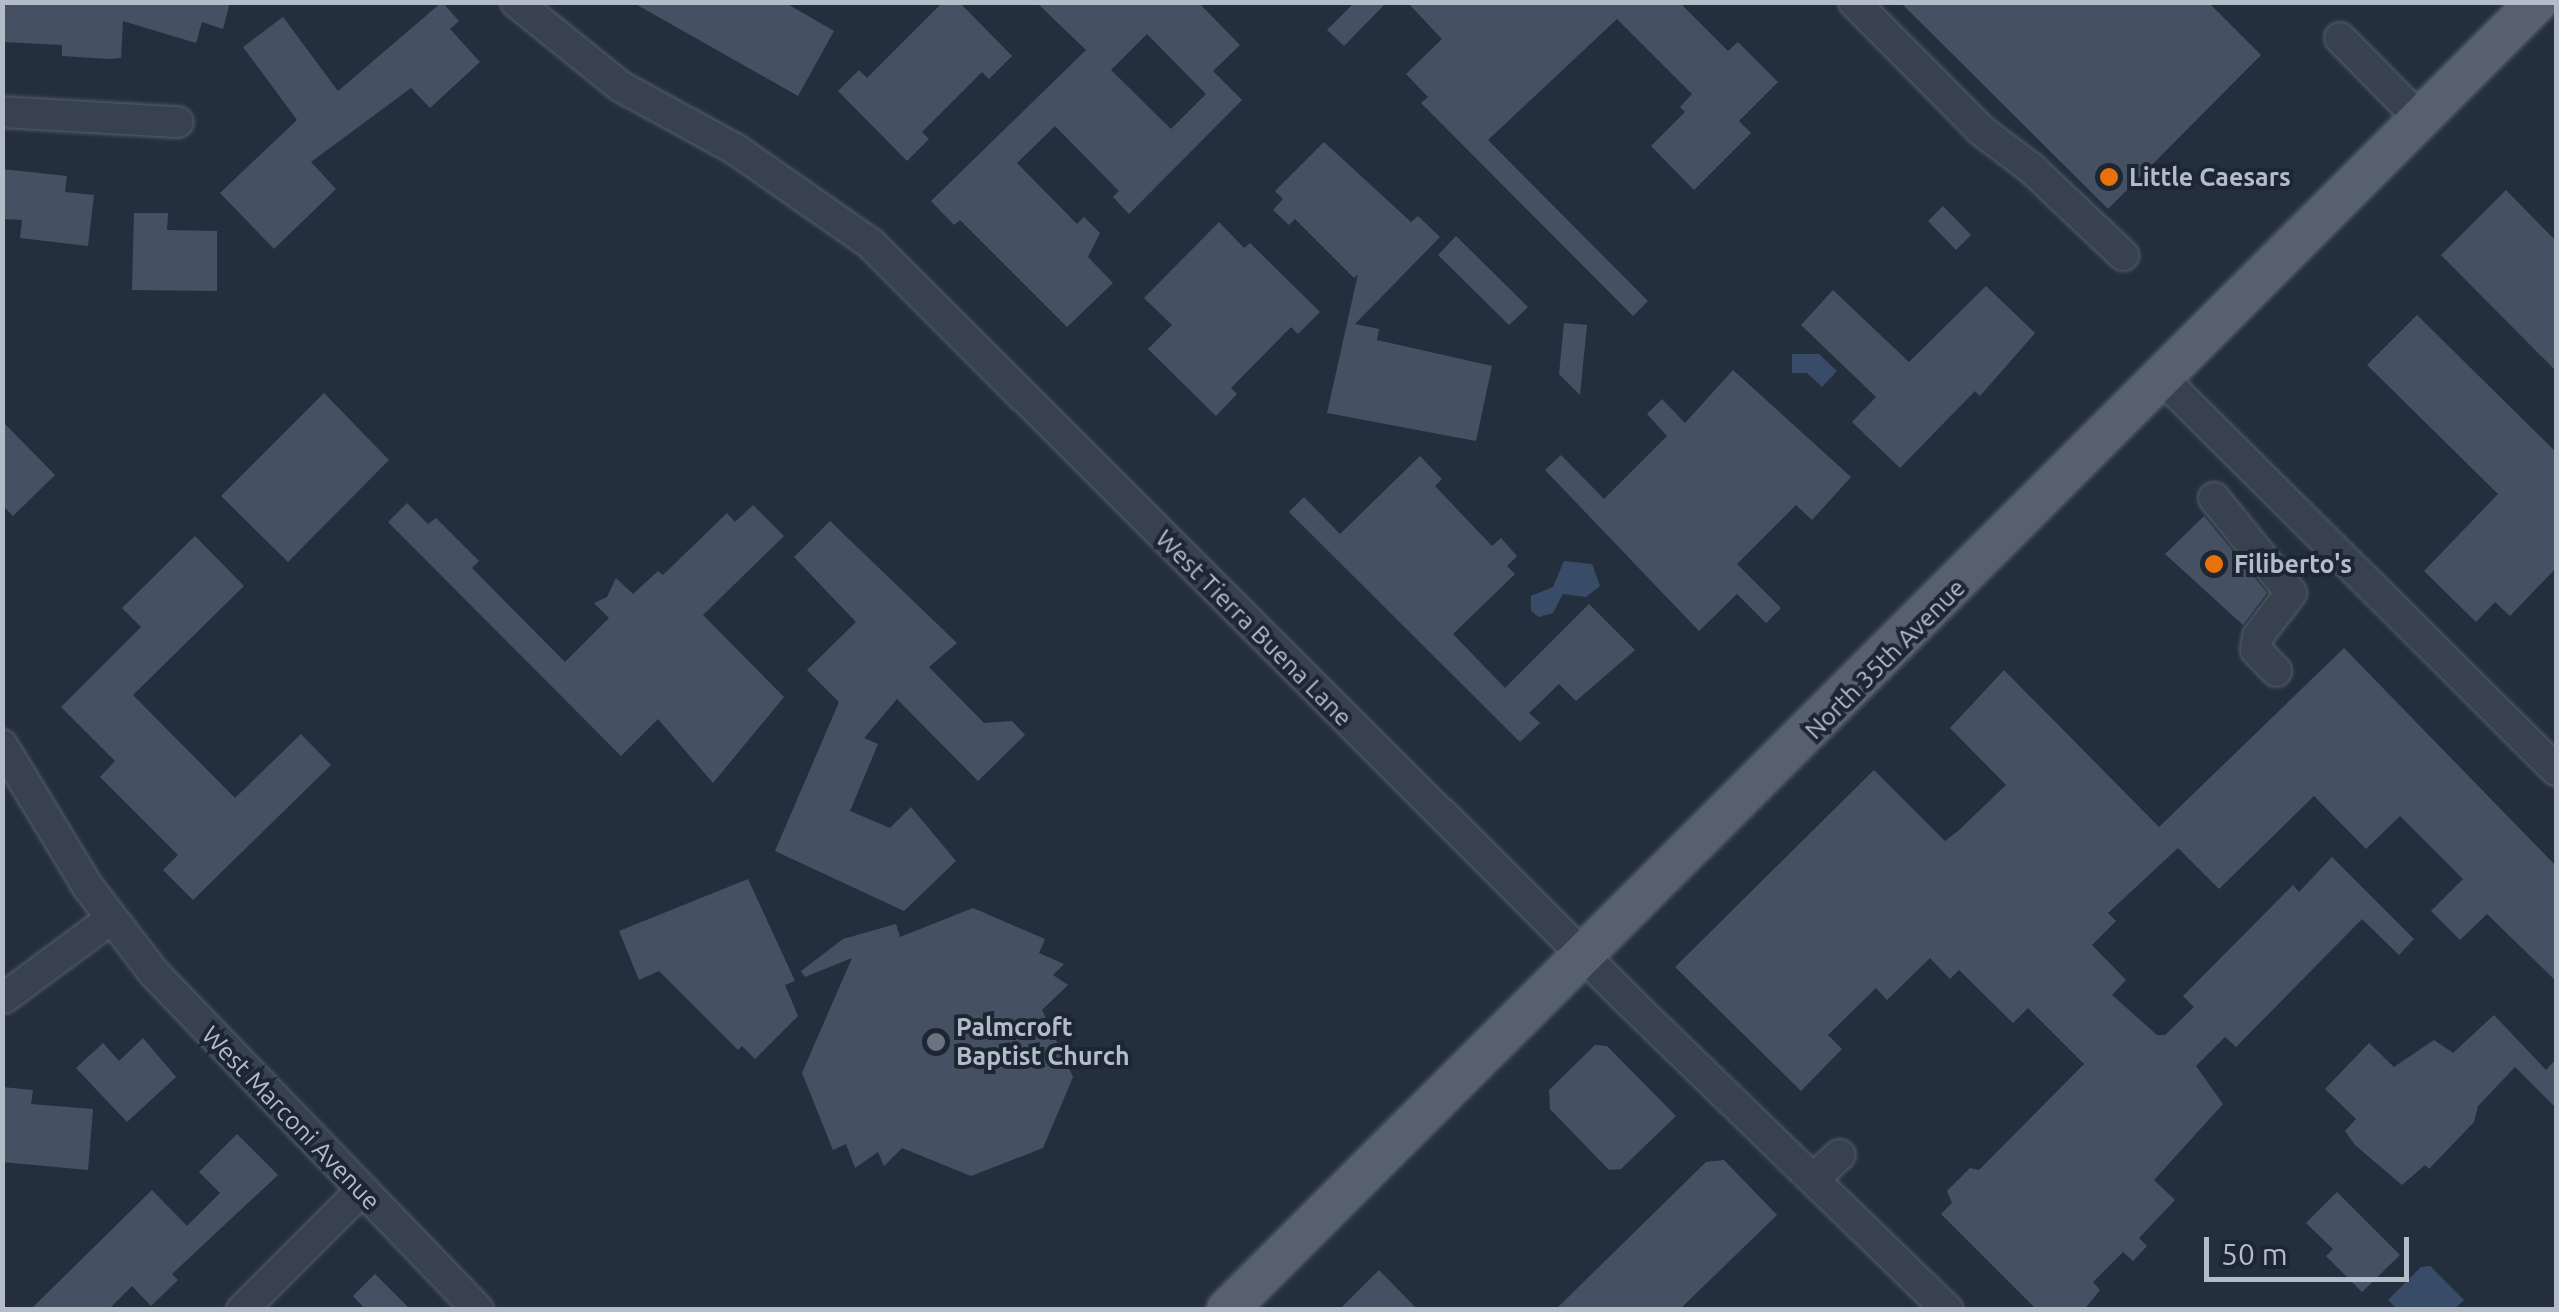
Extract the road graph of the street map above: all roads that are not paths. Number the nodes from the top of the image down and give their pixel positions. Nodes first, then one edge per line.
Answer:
1 (516, 2) edge
2 (1854, 2) edge
3 (2537, 2) edge
4 (2340, 38) dead end
5 (2, 112) edge
6 (2420, 120) junction
7 (178, 122) dead end
8 (2123, 256) dead end
9 (2162, 378) junction
10 (2214, 498) dead end
11 (2266, 660) dead end
12 (2, 745) edge
13 (2556, 770) edge
14 (112, 918) junction
15 (1585, 956) junction
16 (4, 998) edge
17 (1840, 1154) dead end
18 (1814, 1179) junction
19 (362, 1190) junction
20 (242, 1310) edge
21 (478, 1310) edge
22 (1227, 1310) edge
23 (1948, 1310) edge

1 - 15 street, West Tierra Buena Lane
2 - 8 street
3 - 6 main road, North 35th Avenue
4 - 6 street
5 - 7 street
6 - 9 main road, North 35th Avenue
9 - 13 street
9 - 15 main road, North 35th Avenue
10 - 11 street
12 - 14 street, West Marconi Avenue
14 - 16 street
14 - 19 street, West Marconi Avenue
15 - 18 street, West Tierra Buena Lane
15 - 22 main road, North 35th Avenue
17 - 18 street
18 - 23 street, West Tierra Buena Lane
19 - 20 street
19 - 21 street, West Marconi Avenue

